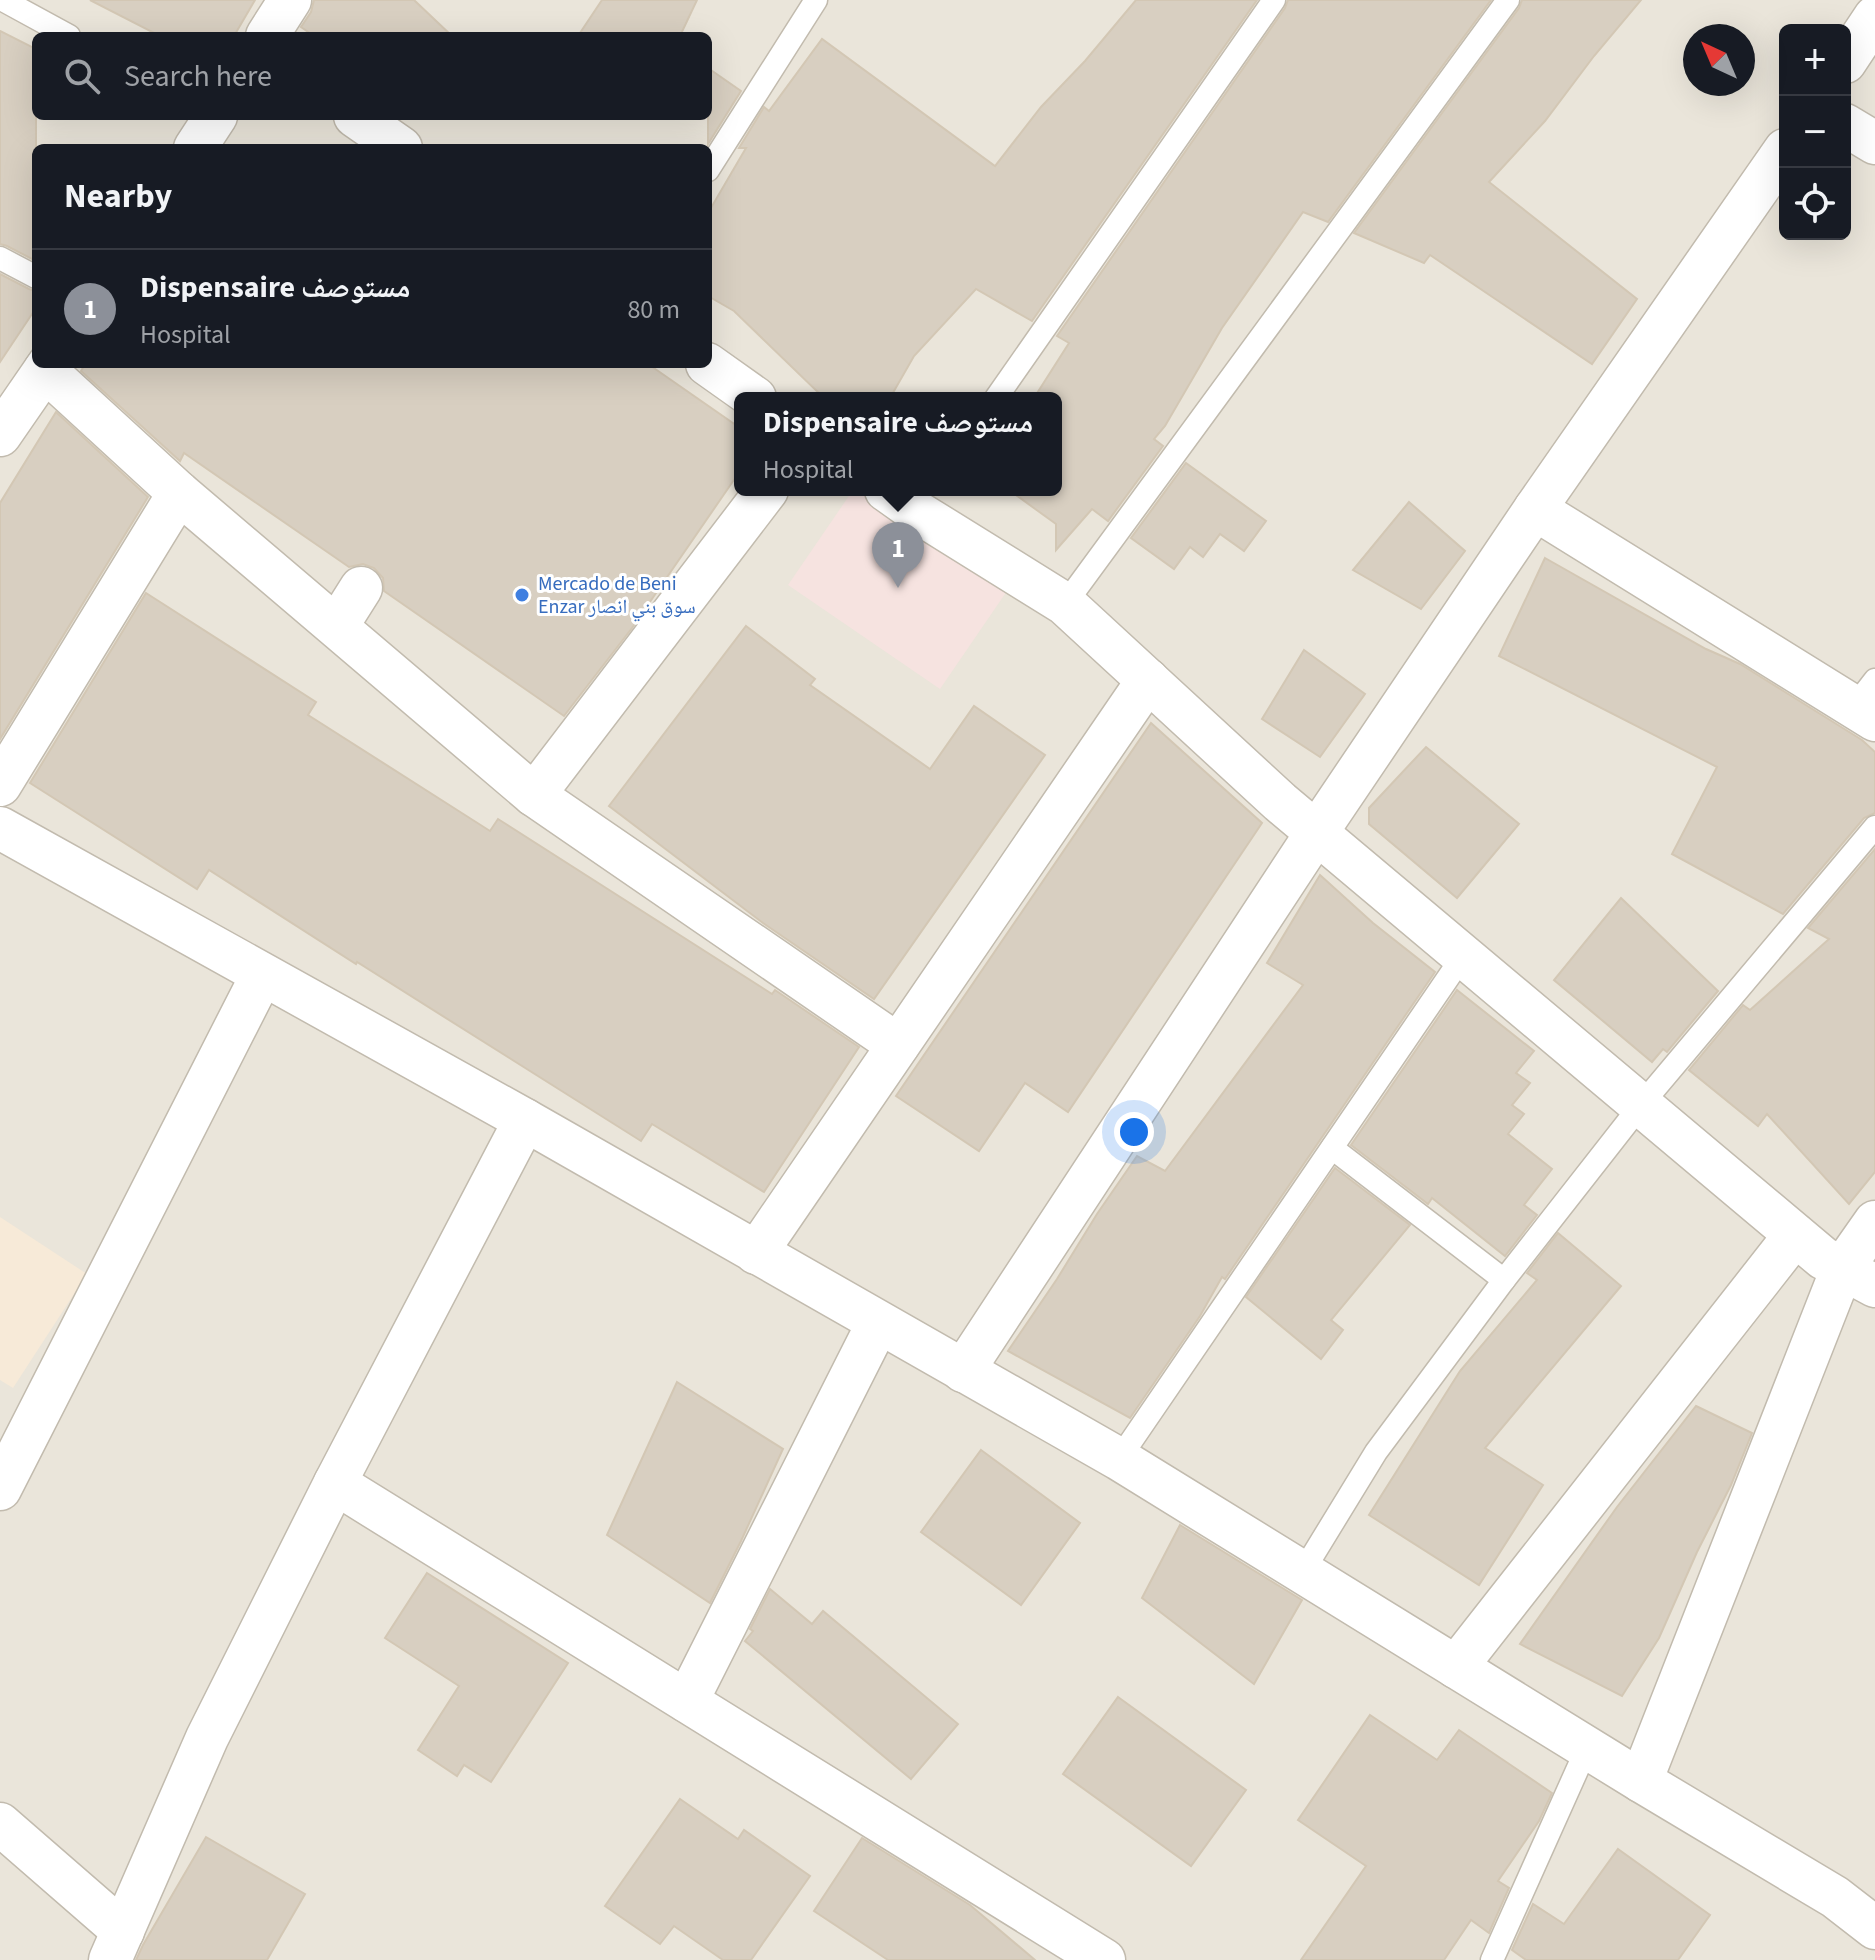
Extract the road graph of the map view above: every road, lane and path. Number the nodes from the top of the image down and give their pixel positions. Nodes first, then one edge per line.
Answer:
1 (3, 0) edge
2 (290, 0) edge
3 (1274, 0) edge
4 (1508, 0) edge
5 (811, 2) edge
6 (1875, 17) edge
7 (62, 32) edge
8 (270, 32) edge
9 (1851, 53) edge
10 (213, 120) edge
11 (361, 120) edge
12 (1851, 129) edge
13 (1875, 143) edge
14 (198, 144) edge
15 (395, 144) edge
16 (1779, 159) edge
17 (712, 163) edge
18 (0, 258) edge
19 (32, 275) edge
20 (46, 368) edge
21 (48, 368) edge
22 (712, 368) edge
23 (747, 392) edge
24 (1000, 392) edge
25 (0, 435) edge
26 (179, 493) junction
27 (762, 496) edge
28 (911, 497) edge
29 (1535, 509) junction
30 (361, 588) dead end
31 (1065, 604) junction
32 (337, 626) junction
33 (1148, 680) junction
34 (1868, 702) edge
35 (0, 785) edge
36 (534, 795) junction
37 (1875, 827) edge
38 (0, 828) edge
39 (1317, 832) junction
40 (1463, 956) junction
41 (262, 975) junction
42 (898, 1045) junction
43 (1641, 1105) junction
44 (525, 1120) junction
45 (1332, 1148) junction
46 (1875, 1222) edge
47 (1795, 1235) junction
48 (756, 1253) junction
49 (1858, 1278) edge
50 (1504, 1280) junction
51 (878, 1323) junction
52 (963, 1371) junction
53 (1119, 1459) junction
54 (335, 1483) junction
55 (0, 1489) edge
56 (1302, 1573) junction
57 (1456, 1667) junction
58 (687, 1701) junction
59 (1587, 1748) junction
60 (1641, 1781) junction
61 (0, 1824) edge
62 (1875, 1928) edge
63 (117, 1946) edge
64 (1104, 1960) edge
65 (1492, 1960) edge

1 - 7 lane
2 - 8 street
3 - 24 lane
4 - 31 lane
5 - 17 lane
6 - 9 street
10 - 14 street
11 - 15 street
12 - 13 street
16 - 29 street
18 - 19 lane
20 - 25 street
21 - 26 street
22 - 23 street
26 - 32 street
26 - 35 street
27 - 36 street
28 - 31 street
29 - 34 street
29 - 39 street
30 - 32 street
31 - 33 street
32 - 36 street
33 - 39 street
33 - 42 street
36 - 42 street
37 - 43 lane
38 - 41 street
39 - 40 street
39 - 52 street
40 - 43 street
40 - 45 lane
41 - 44 street
41 - 55 street
42 - 48 street
43 - 47 street
43 - 50 lane
44 - 48 street
44 - 54 street
45 - 50 lane
45 - 53 lane
46 - 49 street
47 - 49 street
47 - 57 street
48 - 51 street
49 - 60 street
50 - 56 lane
51 - 52 street
51 - 58 street
52 - 53 street
53 - 56 street
54 - 58 street
54 - 63 street
56 - 57 street
57 - 59 street
58 - 64 street
59 - 60 street
59 - 65 lane
60 - 62 street
61 - 63 street

